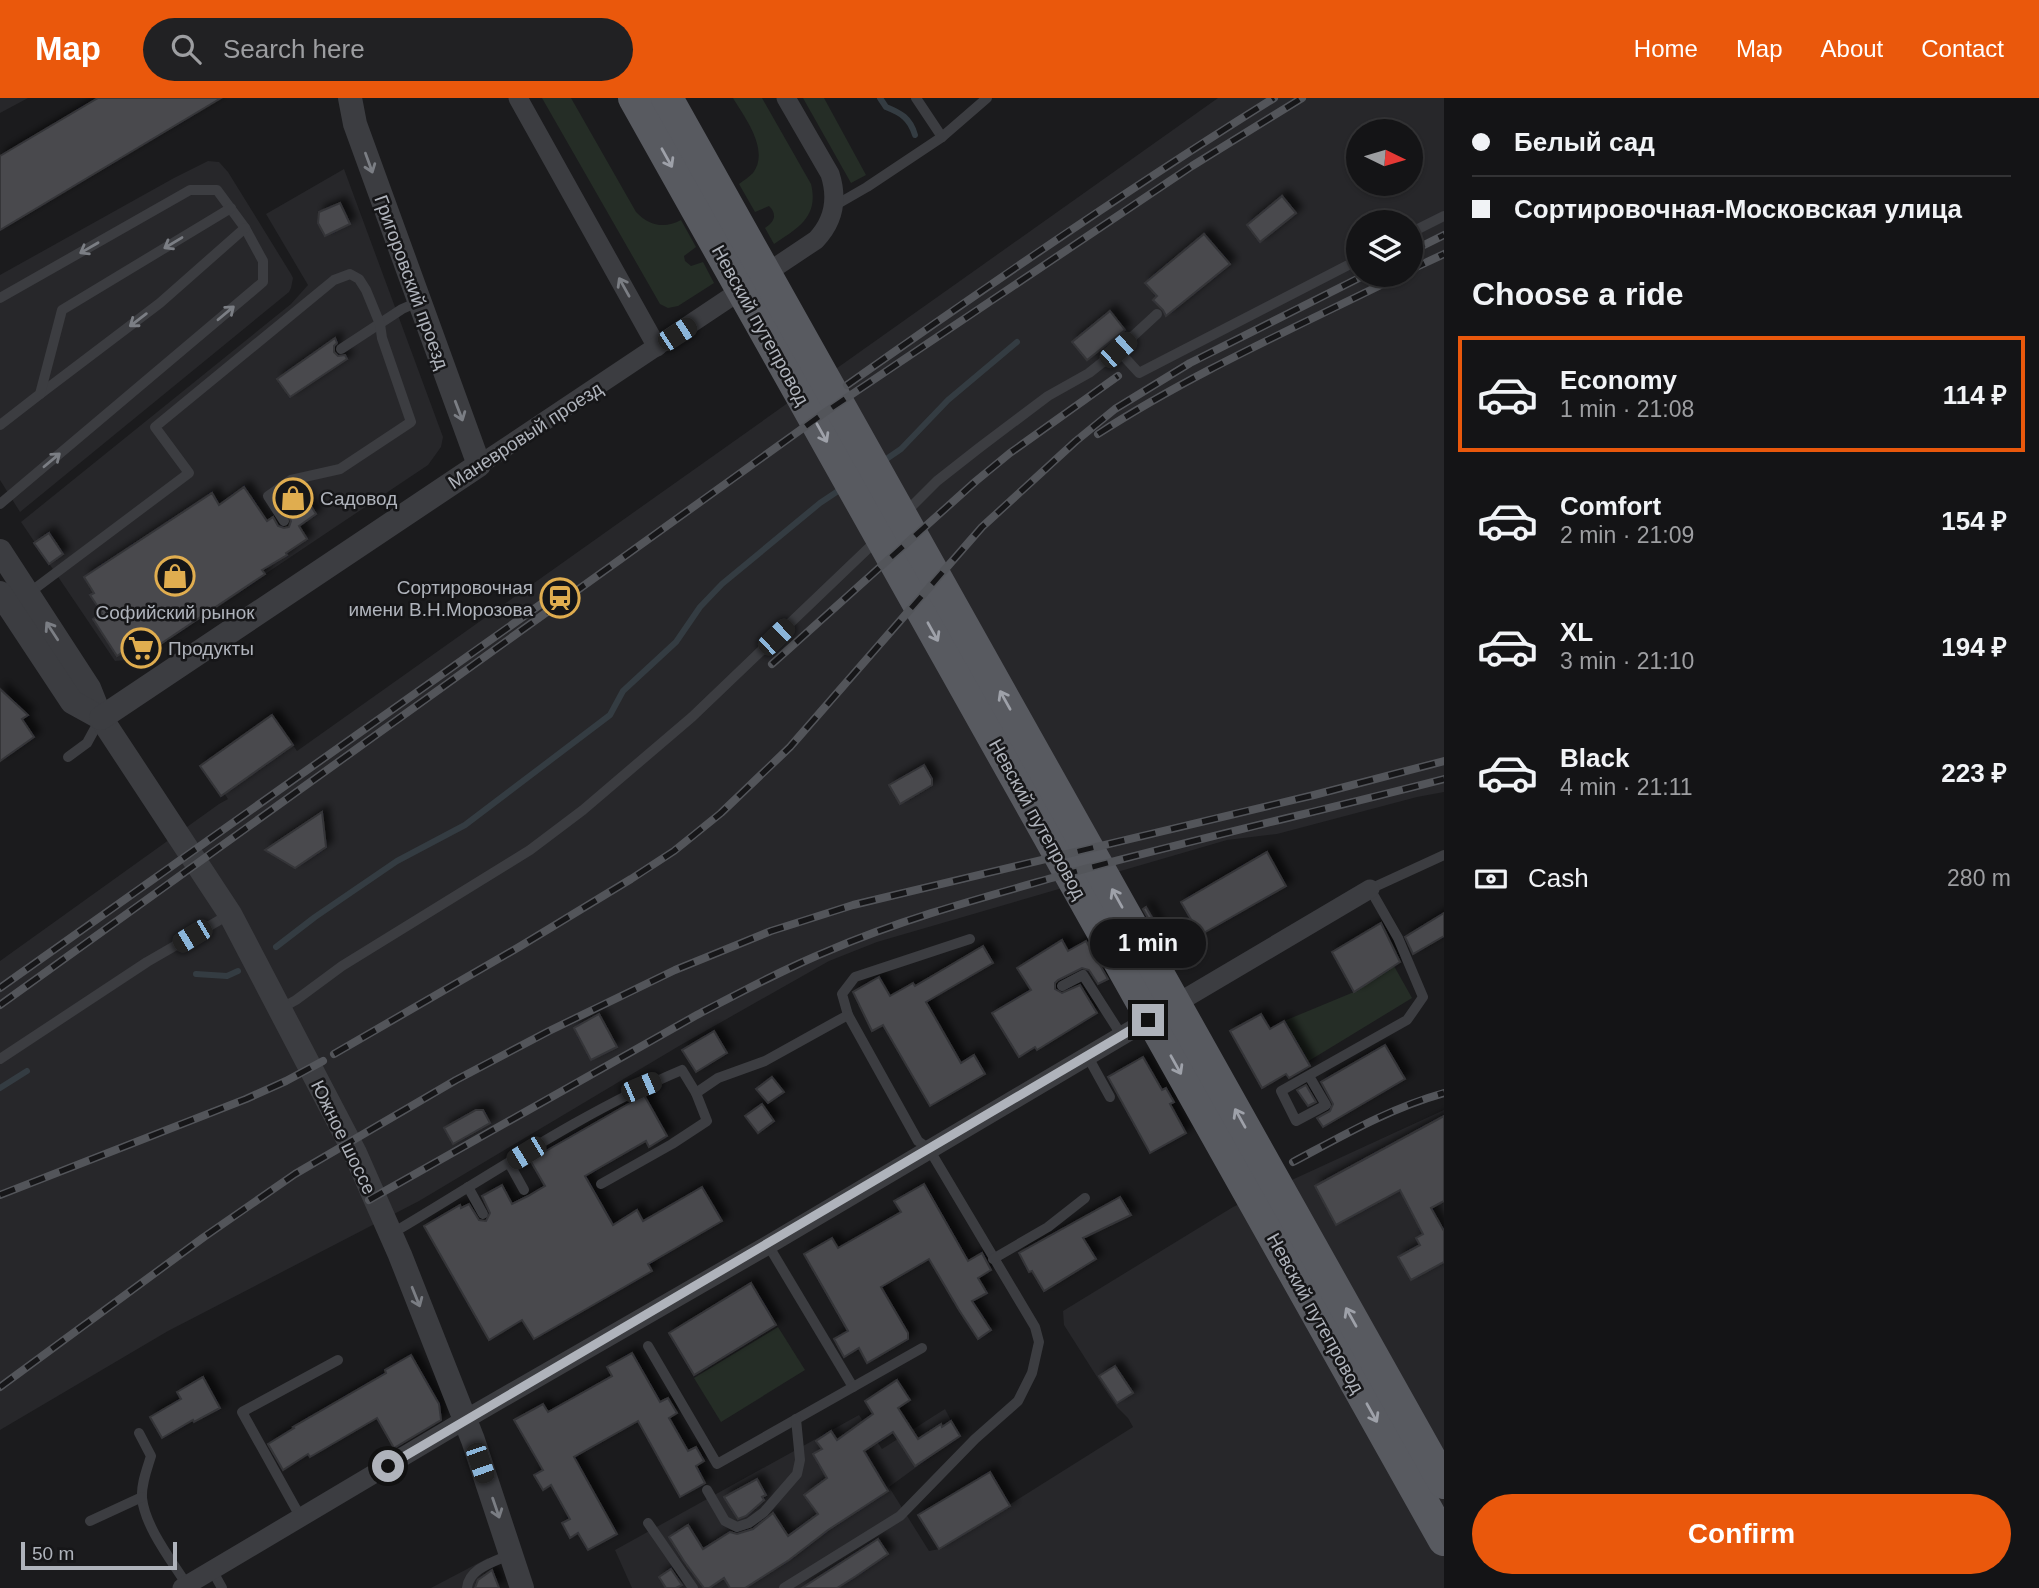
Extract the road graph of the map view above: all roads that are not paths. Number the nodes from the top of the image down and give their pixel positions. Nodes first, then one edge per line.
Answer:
1 (350, 98) edge
2 (518, 98) edge
3 (634, 98) edge
4 (667, 98) edge
5 (786, 98) edge
6 (916, 98) edge
7 (987, 98) edge
8 (942, 137) junction
9 (834, 206) junction
10 (231, 208) junction
11 (1444, 216) edge
12 (719, 222) junction
13 (1423, 226) edge
14 (246, 228) junction
15 (1346, 266) edge
16 (0, 298) edge
17 (419, 301) junction
18 (1157, 314) dead end
19 (380, 324) junction
20 (657, 347) junction
21 (341, 349) dead end
22 (1118, 350) junction
23 (40, 394) junction
24 (0, 425) edge
25 (479, 464) junction
26 (0, 504) edge
27 (898, 519) dead end
28 (284, 521) dead end
29 (888, 529) dead end
30 (0, 551) edge
31 (13, 598) edge
32 (101, 718) junction
33 (68, 757) dead end
34 (1444, 855) edge
35 (1370, 889) junction
36 (230, 914) junction
37 (970, 939) dead end
38 (1062, 986) dead end
39 (279, 1009) junction
40 (848, 1015) junction
41 (1122, 1036) junction
42 (1088, 1057) junction
43 (0, 1059) edge
44 (1309, 1076) junction
45 (696, 1093) junction
46 (1110, 1097) dead end
47 (929, 1149) junction
48 (509, 1163) junction
49 (601, 1184) dead end
50 (468, 1187) junction
51 (524, 1190) dead end
52 (1085, 1198) dead end
53 (483, 1214) dead end
54 (401, 1227) dead end
55 (768, 1245) junction
56 (993, 1259) junction
57 (648, 1346) dead end
58 (922, 1348) dead end
59 (338, 1360) dead end
60 (853, 1387) junction
61 (796, 1419) junction
62 (465, 1421) junction
63 (139, 1433) dead end
64 (1444, 1483) edge
65 (707, 1490) dead end
66 (142, 1497) junction
67 (301, 1518) junction
68 (90, 1521) dead end
69 (648, 1523) dead end
70 (1444, 1540) edge
71 (511, 1553) junction
72 (212, 1570) junction
73 (185, 1587) edge
74 (222, 1588) edge
75 (467, 1588) edge
76 (522, 1588) edge
77 (693, 1588) edge
78 (784, 1588) edge

1 -> 17 street, Григоровский проезд
20 -> 2 street
3 -> 12 main road, Невский путепровод
4 - 12 main road, Невский путепровод
5 - 9 street
6 - 8 lane
7 - 8 lane
8 - 9 lane
9 - 20 street, Маневровый проезд
10 - 14 lane
10 -> 16 lane
10 -> 23 lane
11 - 13 lane
64 -> 12 main road, Невский путепровод
12 -> 70 main road, Невский путепровод
14 -> 23 lane
26 -> 14 lane
15 - 22 lane
17 - 19 lane
17 -> 25 street, Григоровский проезд
18 - 22 lane
19 - 21 lane
19 - 28 lane
19 - 31 lane
20 - 25 street, Маневровый проезд
22 - 27 lane
23 - 24 lane
25 - 32 street, Маневровый проезд
29 - 39 lane
30 - 31 street, Южное шоссе
31 - 32 street, Южное шоссе
32 - 33 lane
32 - 36 street, Южное шоссе
34 - 35 lane
35 - 41 street
35 - 44 lane
36 - 39 street, Южное шоссе
36 - 43 lane
37 - 40 lane
38 - 41 lane
39 -> 62 street, Южное шоссе
40 - 45 lane
40 - 47 lane
41 - 42 street
42 - 46 lane
42 - 47 street
44 - 44 lane
45 - 48 lane
45 - 49 lane
47 - 55 street
47 - 56 lane
48 - 50 lane
48 - 51 lane
50 - 53 lane
50 - 54 lane
52 - 56 lane
55 - 60 lane
55 - 62 street
56 - 78 lane
57 - 61 lane
58 - 60 lane
59 - 67 lane
60 - 61 lane
61 - 65 lane
62 - 67 street
62 -> 71 street, Южное шоссе
63 - 66 lane
66 - 68 lane
66 - 73 lane
67 - 72 street
69 - 77 lane
71 - 75 lane
71 - 76 street, Южное шоссе
72 - 73 street
72 - 74 lane

